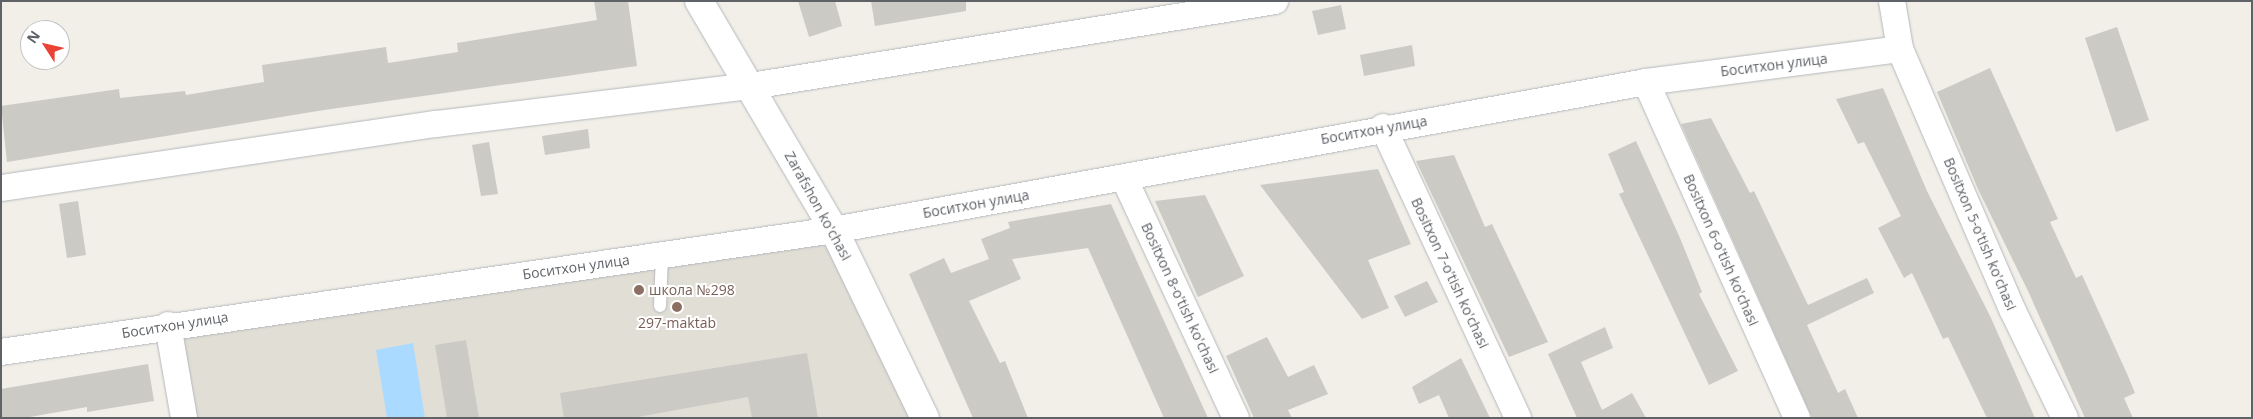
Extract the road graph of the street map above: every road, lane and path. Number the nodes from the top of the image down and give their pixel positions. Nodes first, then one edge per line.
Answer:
1 (699, 1) edge
2 (1275, 1) edge
3 (1892, 1) edge
4 (1172, 10) edge
5 (1900, 49) junction
6 (1646, 82) junction
7 (752, 86) junction
8 (1383, 128) junction
9 (1124, 178) junction
10 (1, 188) edge
11 (834, 230) junction
12 (662, 255) junction
13 (660, 306) dead end
14 (168, 325) junction
15 (1, 352) edge
16 (184, 418) edge
17 (925, 418) edge
18 (1236, 418) edge
19 (1518, 418) edge
20 (1796, 418) edge
21 (2065, 418) edge

1 - 7 street, Zarafshon ko'chasi
2 - 4 street
3 - 5 street
4 - 7 street
5 - 6 street, Боситхон улица
5 - 21 street, Bositxon 5-o'tish ko'chasi
6 - 8 street, Боситхон улица
6 - 20 street, Bositxon 6-o'tish ko'chasi
7 - 10 street
7 - 11 street, Zarafshon ko'chasi
8 - 9 street, Боситхон улица
8 - 19 street, Bositxon 7-o'tish ko'chasi
9 - 11 street, Боситхон улица
9 - 18 street, Bositxon 8-o'tish ko'chasi
11 - 12 street, Боситхон улица
11 - 17 street, Zarafshon ko'chasi
12 - 13 lane
12 - 14 street, Боситхон улица
14 - 15 street, Боситхон улица
14 - 16 street

